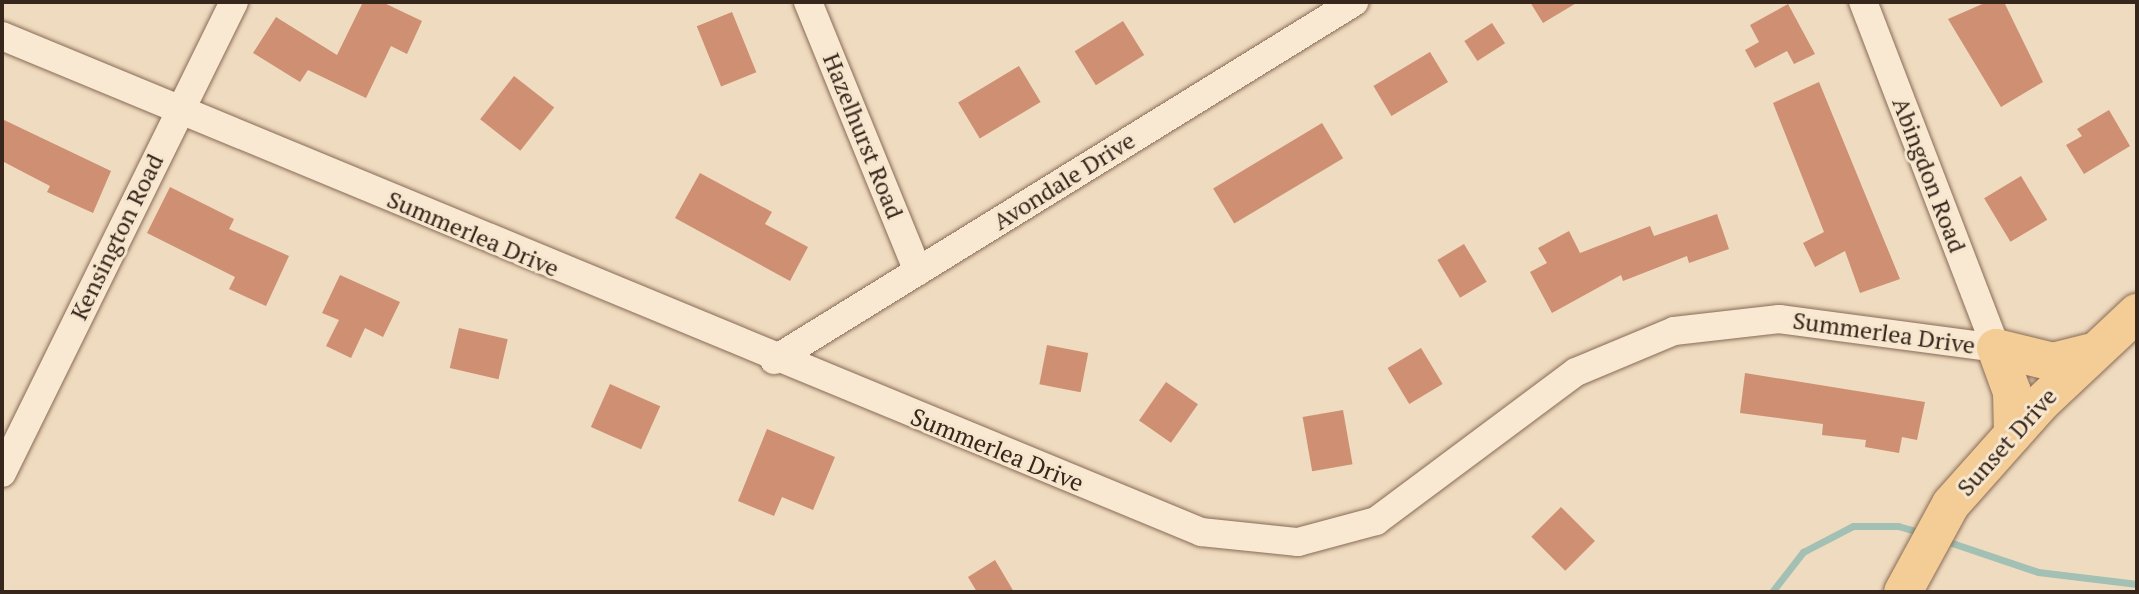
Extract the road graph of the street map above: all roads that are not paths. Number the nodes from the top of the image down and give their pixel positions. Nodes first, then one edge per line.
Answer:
1 (234, 2) edge
2 (808, 2) edge
3 (1863, 2) edge
4 (1344, 5) edge
5 (2, 36) edge
6 (179, 111) junction
7 (918, 271) junction
8 (2137, 313) edge
9 (1996, 348) junction
10 (2091, 353) junction
11 (774, 360) junction
12 (2013, 434) junction
13 (2, 473) edge
14 (1903, 592) edge

1 - 6 street, Kensington Road
2 - 7 street, Hazelhurst Road
3 - 9 street, Abingdon Road
4 - 7 street, Avondale Drive
5 - 6 street, Summerlea Drive
6 - 11 street, Summerlea Drive
6 - 13 street, Kensington Road
7 - 11 street, Avondale Drive
8 - 10 main road, Sunset Drive
9 - 10 main road
9 - 11 street, Summerlea Drive
9 - 12 main road
10 - 12 main road, Sunset Drive
12 - 14 main road, Sunset Drive

